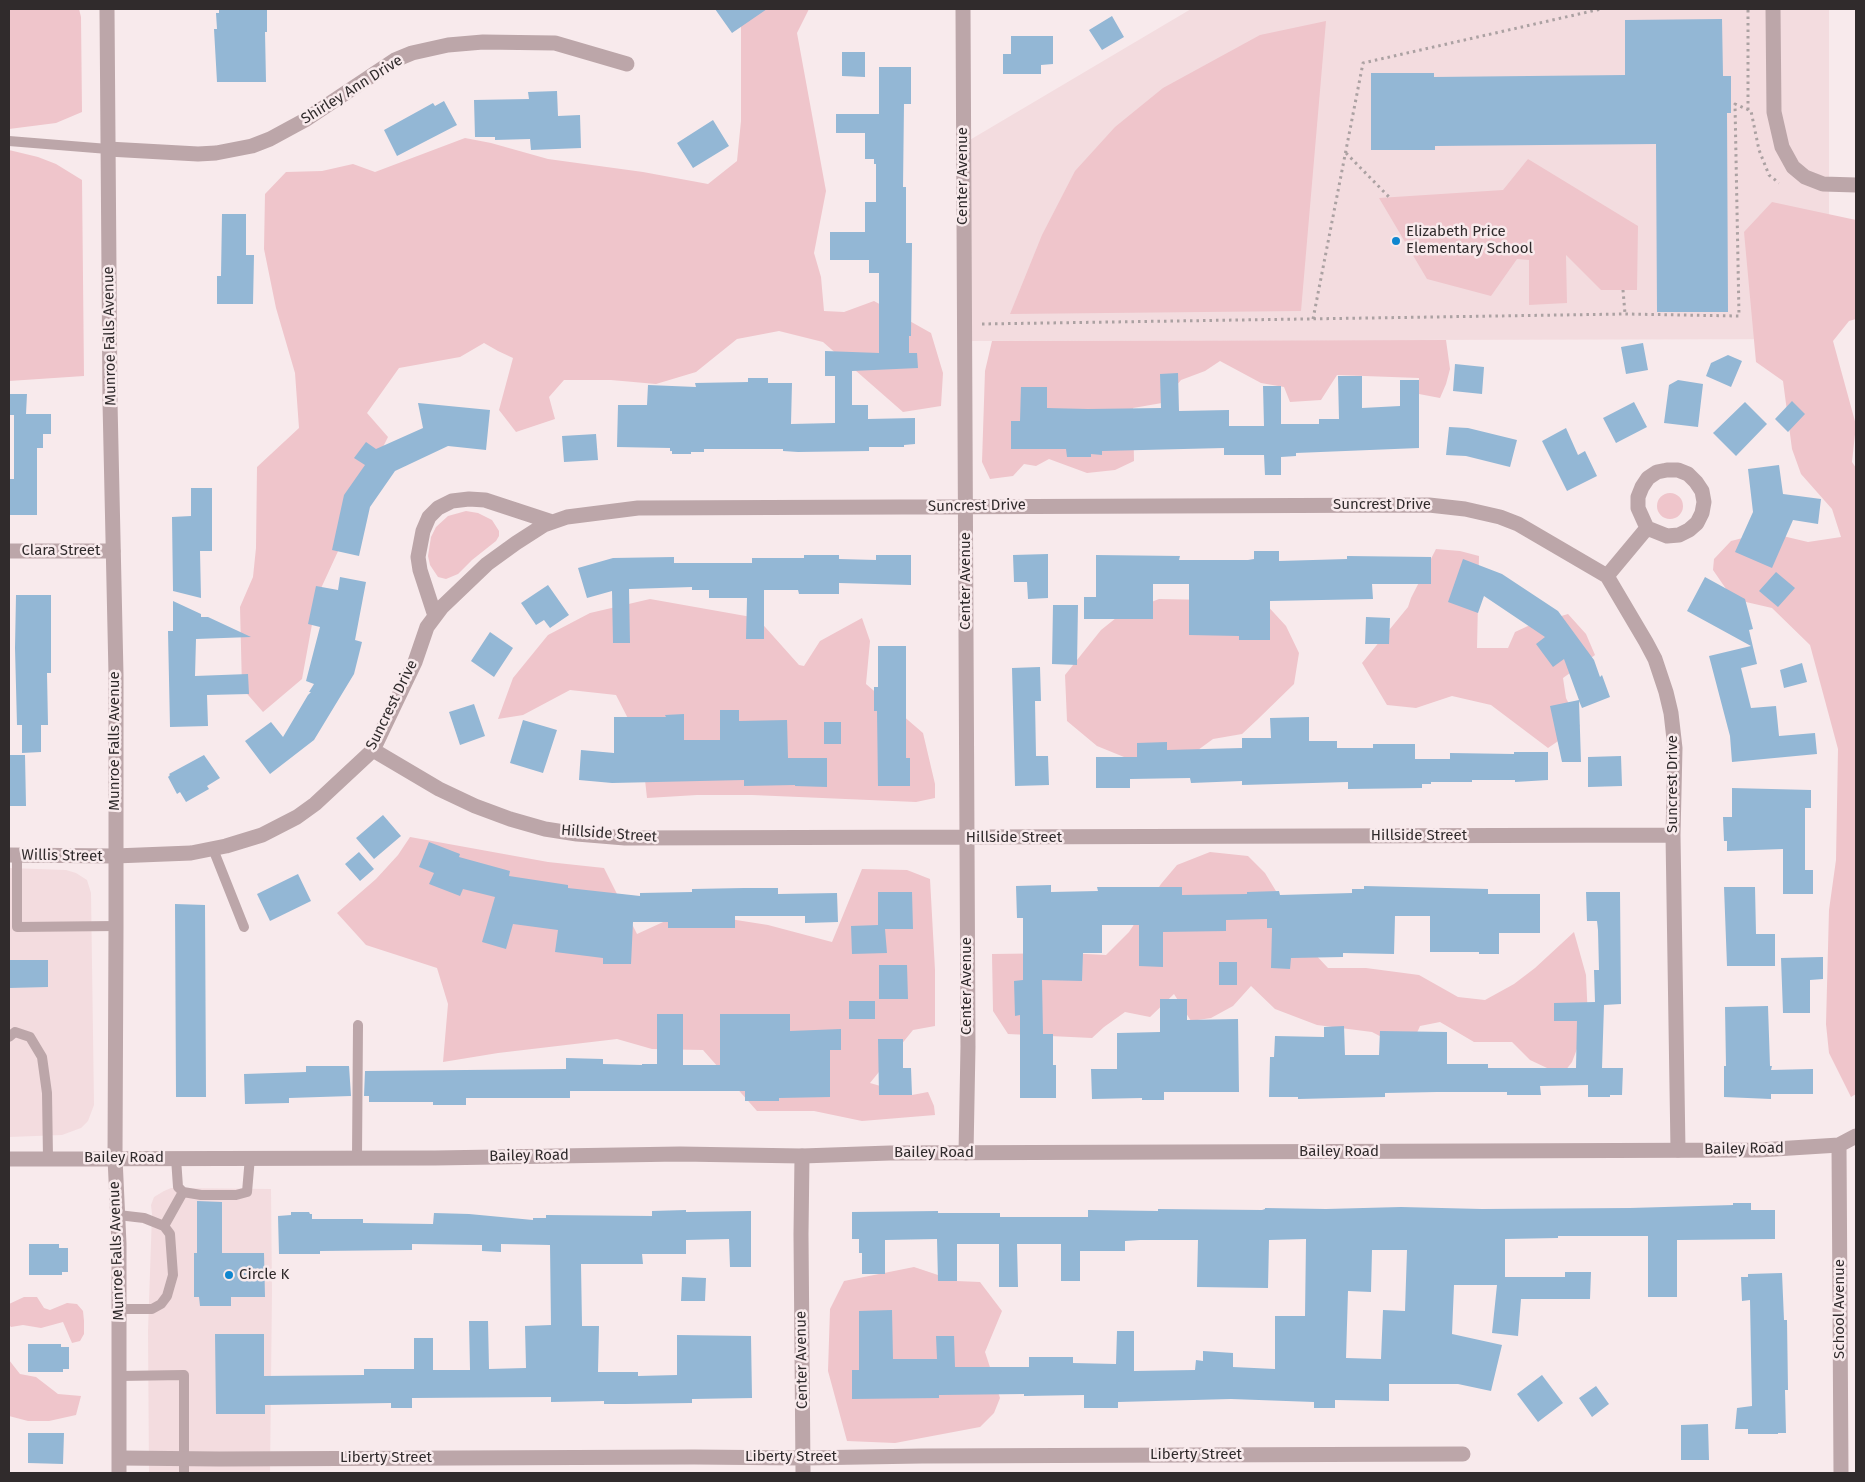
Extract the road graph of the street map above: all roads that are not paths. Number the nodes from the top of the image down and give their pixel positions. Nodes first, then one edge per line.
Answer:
1 (107, 9) edge
2 (963, 9) edge
3 (1772, 9) edge
4 (628, 64) dead end
5 (9, 141) edge
6 (108, 149) junction
7 (1849, 185) edge
8 (966, 506) junction
9 (552, 522) junction
10 (1646, 528) junction
11 (113, 550) junction
12 (9, 551) edge
13 (1607, 576) junction
14 (435, 616) junction
15 (372, 750) junction
16 (1673, 835) junction
17 (967, 838) junction
18 (213, 849) junction
19 (13, 855) edge
20 (115, 856) junction
21 (116, 926) junction
22 (244, 926) dead end
23 (358, 1025) dead end
24 (9, 1037) edge
25 (1856, 1136) edge
26 (1839, 1145) junction
27 (1678, 1150) junction
28 (966, 1153) junction
29 (802, 1156) junction
30 (250, 1157) junction
31 (356, 1157) junction
32 (48, 1158) junction
33 (114, 1158) junction
34 (176, 1158) junction
35 (9, 1159) edge
36 (182, 1192) junction
37 (118, 1215) junction
38 (164, 1226) junction
39 (120, 1309) junction
40 (120, 1376) junction
41 (1463, 1454) dead end
42 (120, 1458) junction
43 (803, 1458) junction
44 (184, 1466) edge
45 (120, 1473) edge
46 (803, 1473) edge
47 (1841, 1473) edge

1 - 6 street, Munroe Falls Avenue
2 - 8 street, Center Avenue
3 - 7 street
4 - 6 street, Shirley Ann Drive
5 - 6 lane
6 - 11 street, Munroe Falls Avenue
8 - 9 street, Suncrest Drive
8 - 13 street, Suncrest Drive
8 - 17 street, Center Avenue
9 - 14 street, Suncrest Drive
9 - 14 street
10 - 10 street
10 - 13 street
11 - 12 street, Clara Street
11 - 20 street, Munroe Falls Avenue
13 - 16 street, Suncrest Drive
14 - 15 street, Suncrest Drive
15 - 17 street, Hillside Street
15 - 18 street, Suncrest Drive
16 - 17 street, Hillside Street
16 - 27 street, Suncrest Drive
17 - 28 street, Center Avenue
18 - 20 street, Suncrest Drive
18 - 22 lane
19 - 20 street, Willis Street
19 - 21 lane
20 - 21 street, Munroe Falls Avenue
21 - 33 street, Munroe Falls Avenue
23 - 31 lane
24 - 32 lane
25 - 26 street, Bailey Road
26 - 27 street, Bailey Road
26 - 47 street, School Avenue
27 - 28 street, Bailey Road
28 - 29 street, Bailey Road
29 - 31 street, Bailey Road
29 - 43 street, Center Avenue
30 - 31 street, Bailey Road
30 - 34 street, Bailey Road
30 - 36 lane
32 - 33 street, Bailey Road
32 - 35 street, Bailey Road
33 - 34 street, Bailey Road
33 - 37 street, Munroe Falls Avenue
34 - 36 lane
36 - 38 lane
37 - 38 lane
37 - 39 street, Munroe Falls Avenue
38 - 39 lane
39 - 40 street, Munroe Falls Avenue
40 - 42 street, Munroe Falls Avenue
40 - 44 lane
41 - 43 street, Liberty Street
42 - 44 street, Liberty Street
42 - 45 street, Munroe Falls Avenue
43 - 44 street, Liberty Street
43 - 46 street, Center Avenue

